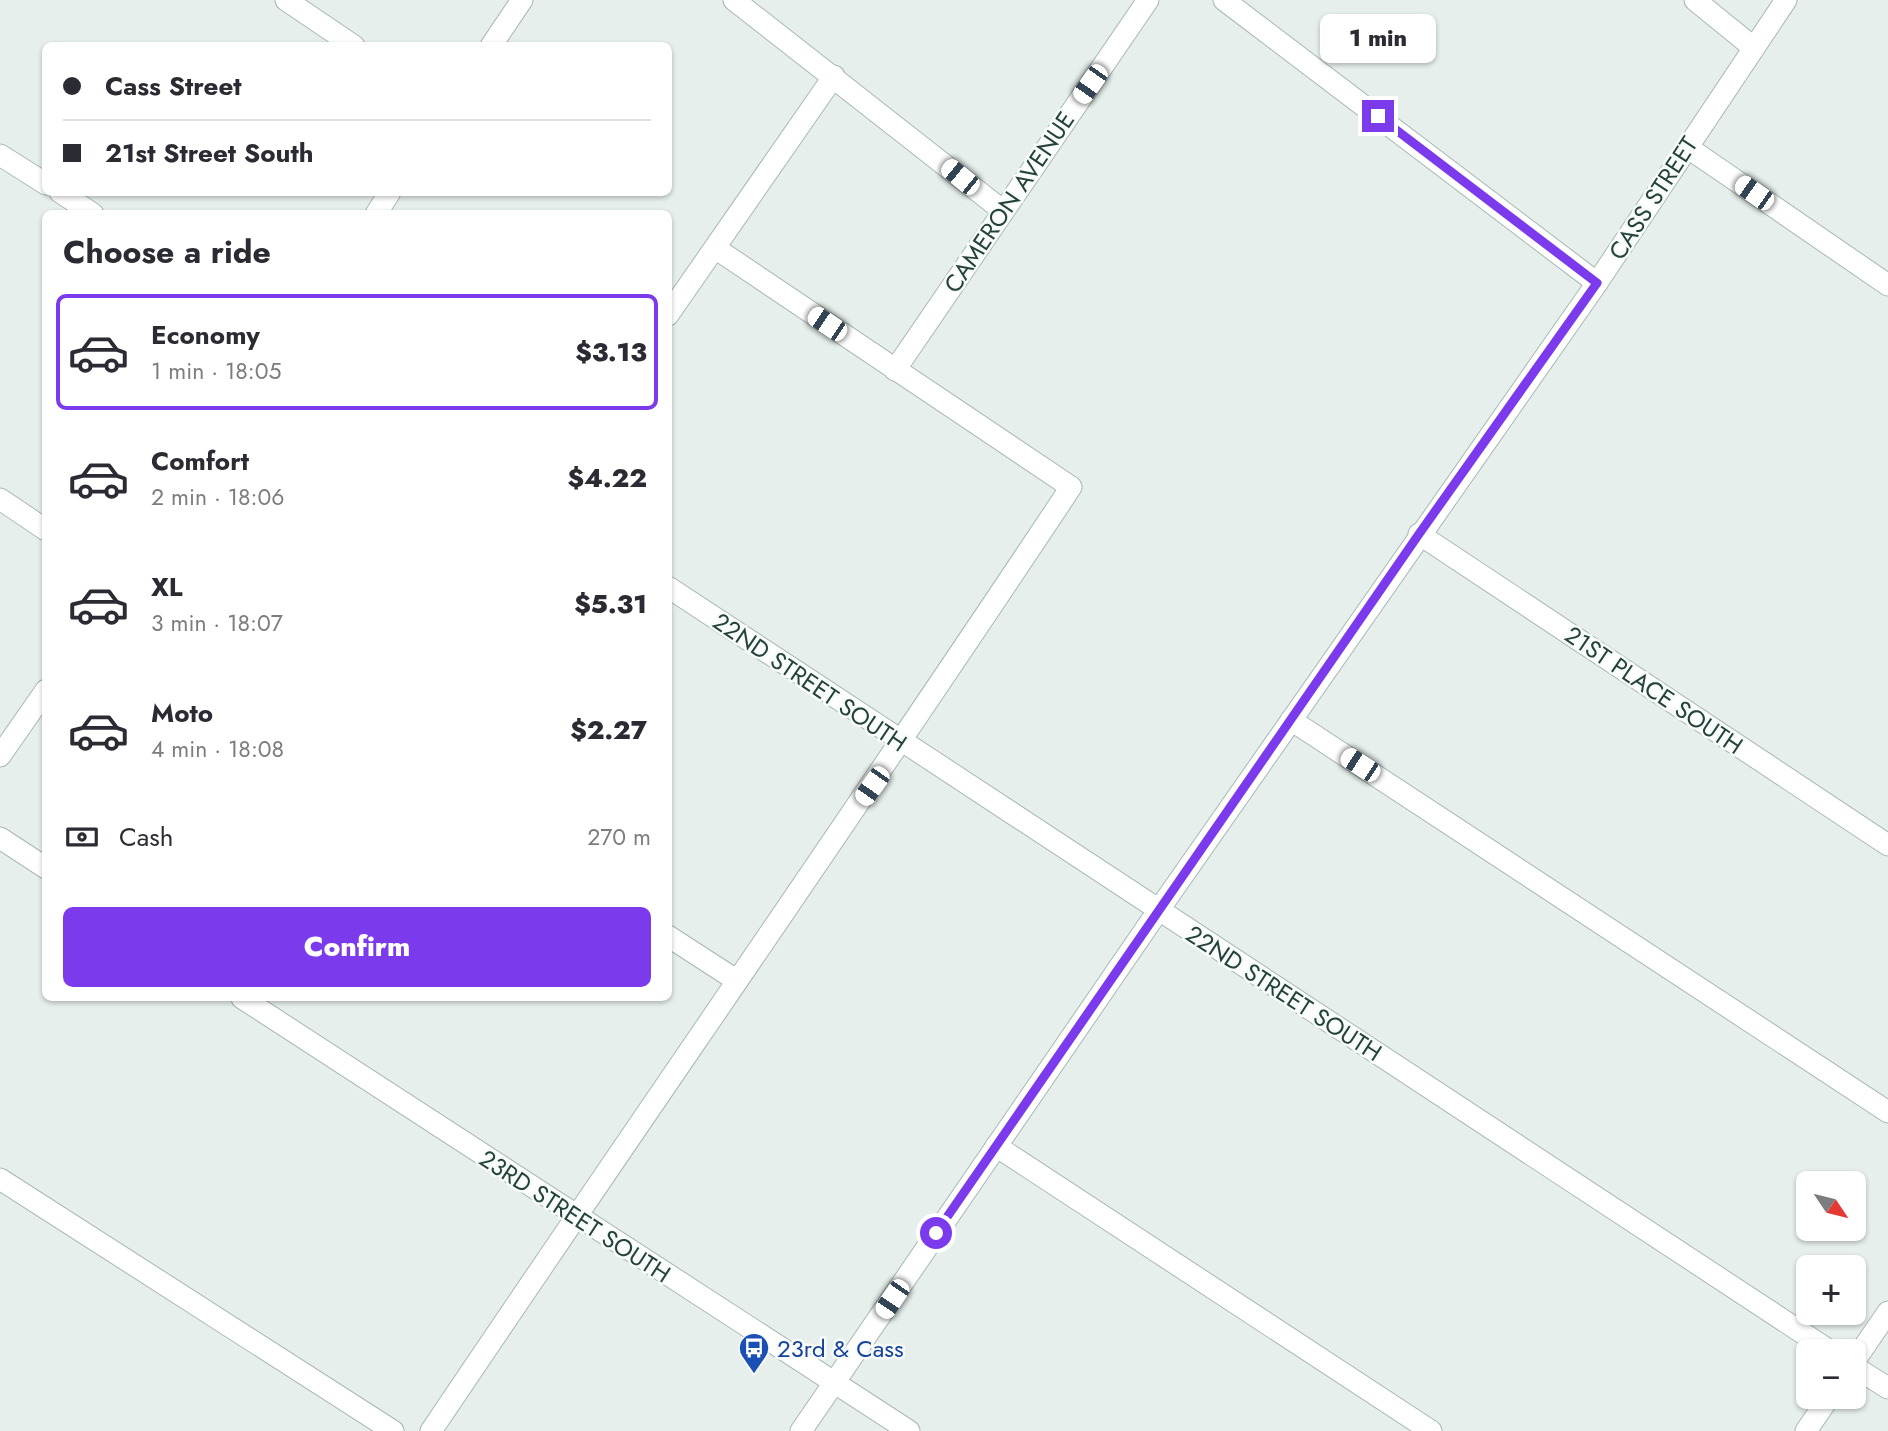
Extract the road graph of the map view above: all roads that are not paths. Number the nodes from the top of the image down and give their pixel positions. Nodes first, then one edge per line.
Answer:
1 (286, 0) edge
2 (522, 0) edge
3 (734, 0) edge
4 (1148, 0) edge
5 (1224, 0) edge
6 (1696, 0) edge
7 (1786, 0) edge
8 (348, 42) edge
9 (494, 42) edge
10 (1754, 48) junction
11 (834, 76) junction
12 (1687, 147) junction
13 (0, 155) edge
14 (42, 181) edge
15 (66, 196) edge
16 (87, 210) edge
17 (1002, 210) junction
18 (715, 248) junction
19 (1597, 283) junction
20 (1888, 285) edge
21 (672, 308) edge
22 (895, 370) junction
23 (0, 499) edge
24 (42, 527) edge
25 (1419, 534) junction
26 (672, 590) edge
27 (42, 696) edge
28 (1291, 720) junction
29 (902, 743) junction
30 (0, 756) edge
31 (0, 838) edge
32 (1888, 845) edge
33 (42, 865) edge
34 (1158, 911) junction
35 (672, 939) edge
36 (736, 980) junction
37 (247, 1001) edge
38 (1888, 1112) edge
39 (996, 1146) junction
40 (0, 1179) edge
41 (576, 1217) junction
42 (1888, 1312) edge
43 (1812, 1339) edge
44 (1866, 1345) edge
45 (1866, 1374) edge
46 (835, 1382) junction
47 (1888, 1388) edge
48 (1821, 1409) edge
49 (393, 1431) edge
50 (431, 1431) edge
51 (802, 1431) edge
52 (909, 1431) edge
53 (1430, 1431) edge
54 (1806, 1431) edge

1 - 8 street
2 - 9 street
3 - 11 street
4 - 17 street, CAMERON AVENUE
5 - 19 street
6 - 10 street
7 - 10 street, CASS STREET
10 - 12 street, CASS STREET
11 - 17 street
11 - 18 street
12 - 19 street, CASS STREET
12 - 20 street
13 - 14 street
15 - 16 street
17 - 22 street, CAMERON AVENUE
18 - 21 street
18 - 22 street
19 - 25 street, CASS STREET
22 - 29 street
23 - 24 street
25 - 28 street, CASS STREET
25 - 32 street, 21ST PLACE SOUTH
26 - 29 street, 22ND STREET SOUTH
27 - 30 street
28 - 34 street, CASS STREET
28 - 38 street
29 - 34 street, 22ND STREET SOUTH
29 - 36 street
31 - 33 street
34 - 39 street, CASS STREET
34 - 43 street, 22ND STREET SOUTH
35 - 36 street
36 - 41 street
37 - 41 street, 23RD STREET SOUTH
39 - 46 street, CASS STREET
39 - 53 street
40 - 49 street
41 - 46 street, 23RD STREET SOUTH
41 - 50 street
42 - 44 street
45 - 47 street
46 - 51 street, CASS STREET
46 - 52 street, 23RD STREET SOUTH
48 - 54 street

